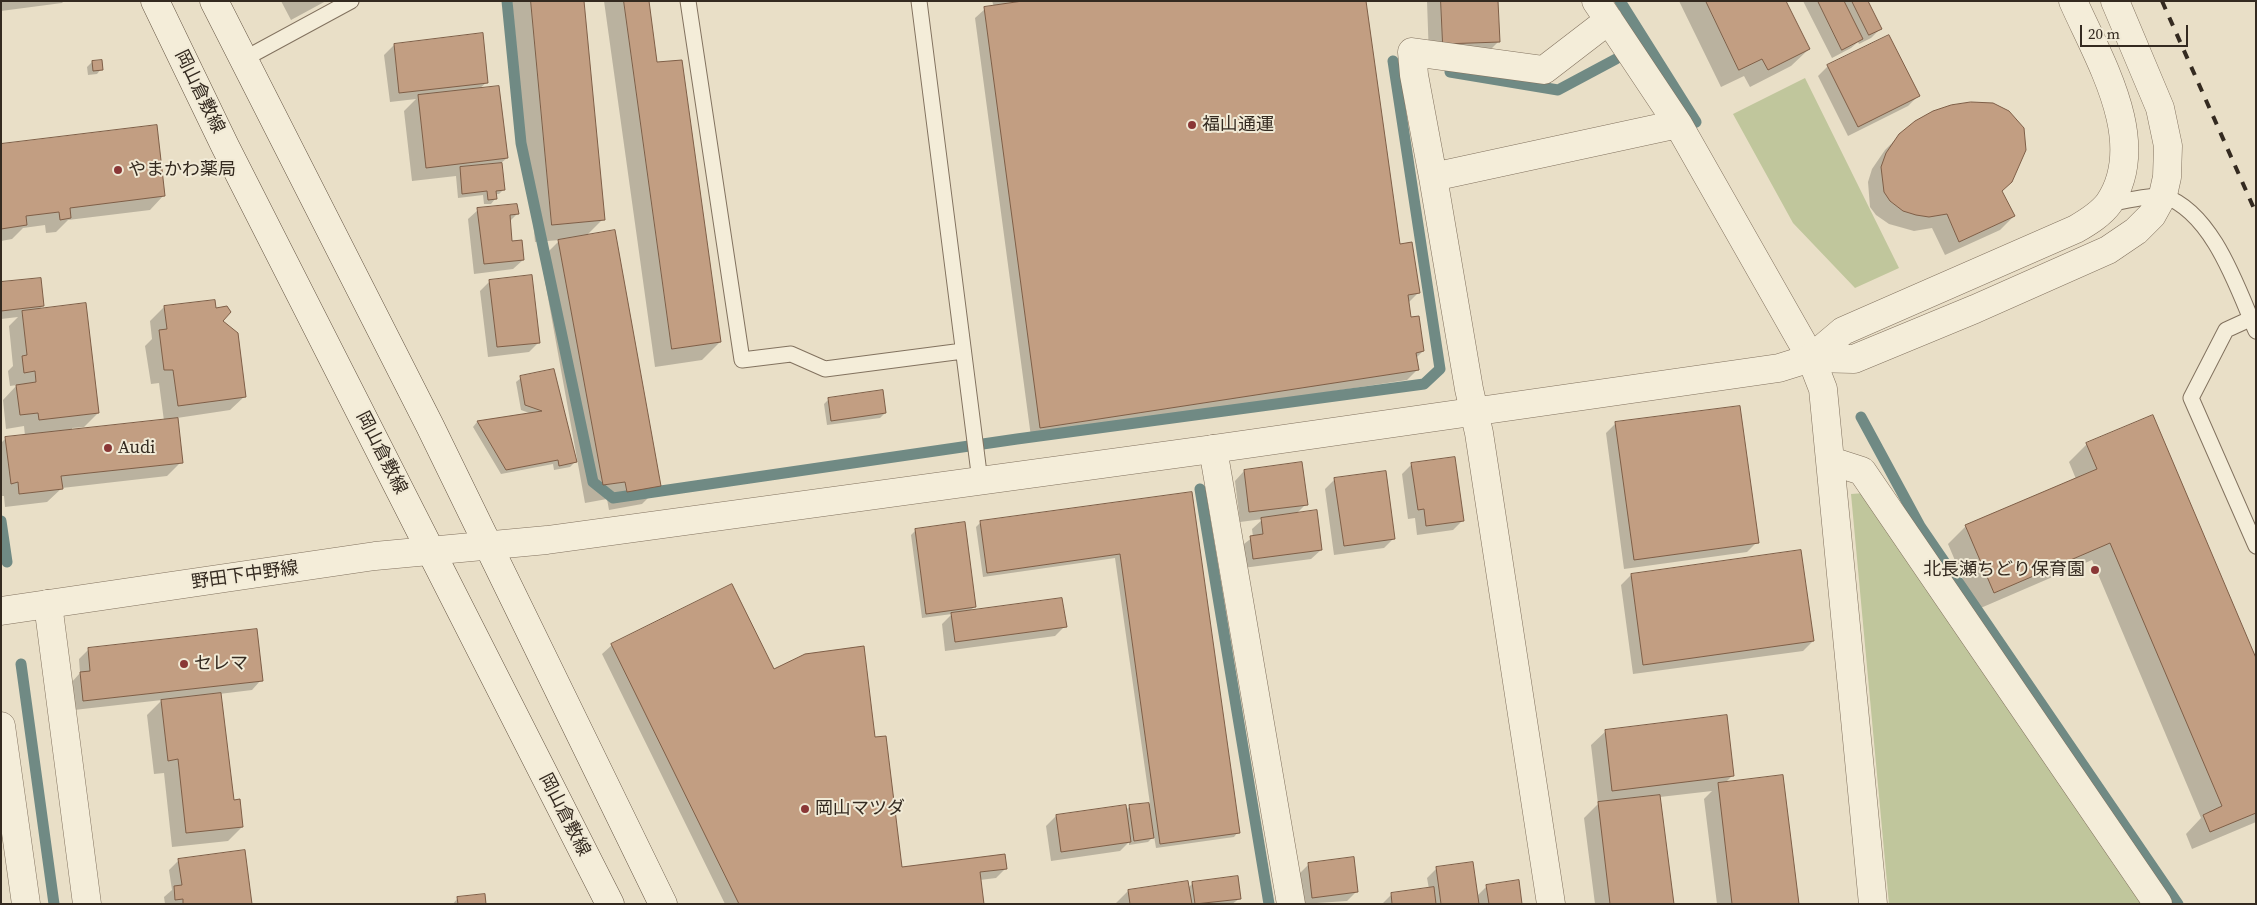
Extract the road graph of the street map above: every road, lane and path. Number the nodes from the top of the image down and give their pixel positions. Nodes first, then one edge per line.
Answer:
1 (155, 1) edge
2 (214, 1) edge
3 (351, 1) edge
4 (688, 1) edge
5 (919, 1) edge
6 (2074, 1) edge
7 (2115, 1) edge
8 (1603, 11) edge
9 (244, 60) junction
10 (1678, 124) junction
11 (1433, 177) junction
12 (2163, 195) junction
13 (2108, 204) junction
14 (2253, 325) edge
15 (963, 351) junction
16 (1811, 358) junction
17 (1474, 412) junction
18 (1213, 449) junction
19 (1830, 461) junction
20 (980, 481) junction
21 (489, 546) junction
22 (2256, 546) edge
23 (431, 551) junction
24 (48, 604) junction
25 (1, 611) edge
26 (1, 726) edge
27 (26, 904) edge
28 (87, 904) edge
29 (610, 904) edge
30 (663, 904) edge
31 (1291, 904) edge
32 (1551, 904) edge
33 (1873, 904) edge
34 (2158, 904) edge

1 - 23 street, 岡山倉敷線
2 - 9 street
3 - 9 lane
4 - 15 lane
5 - 15 lane
6 - 13 street
7 - 12 street
8 - 10 street
8 - 11 street
9 - 21 street
10 - 11 street
10 - 16 street
11 - 17 street
12 - 13 lane
12 - 14 lane
12 - 16 street
13 - 16 street
14 - 22 lane
15 - 20 lane
16 - 17 street, 野田下中野線
16 - 19 street
17 - 18 street, 野田下中野線
17 - 32 street
18 - 20 street, 野田下中野線
18 - 31 street
19 - 33 street
19 - 34 street
20 - 21 street, 野田下中野線
21 - 23 street, 野田下中野線
21 - 30 street
23 - 24 street, 野田下中野線
23 - 29 street, 岡山倉敷線
24 - 25 street, 野田下中野線
24 - 28 street
26 - 27 street

